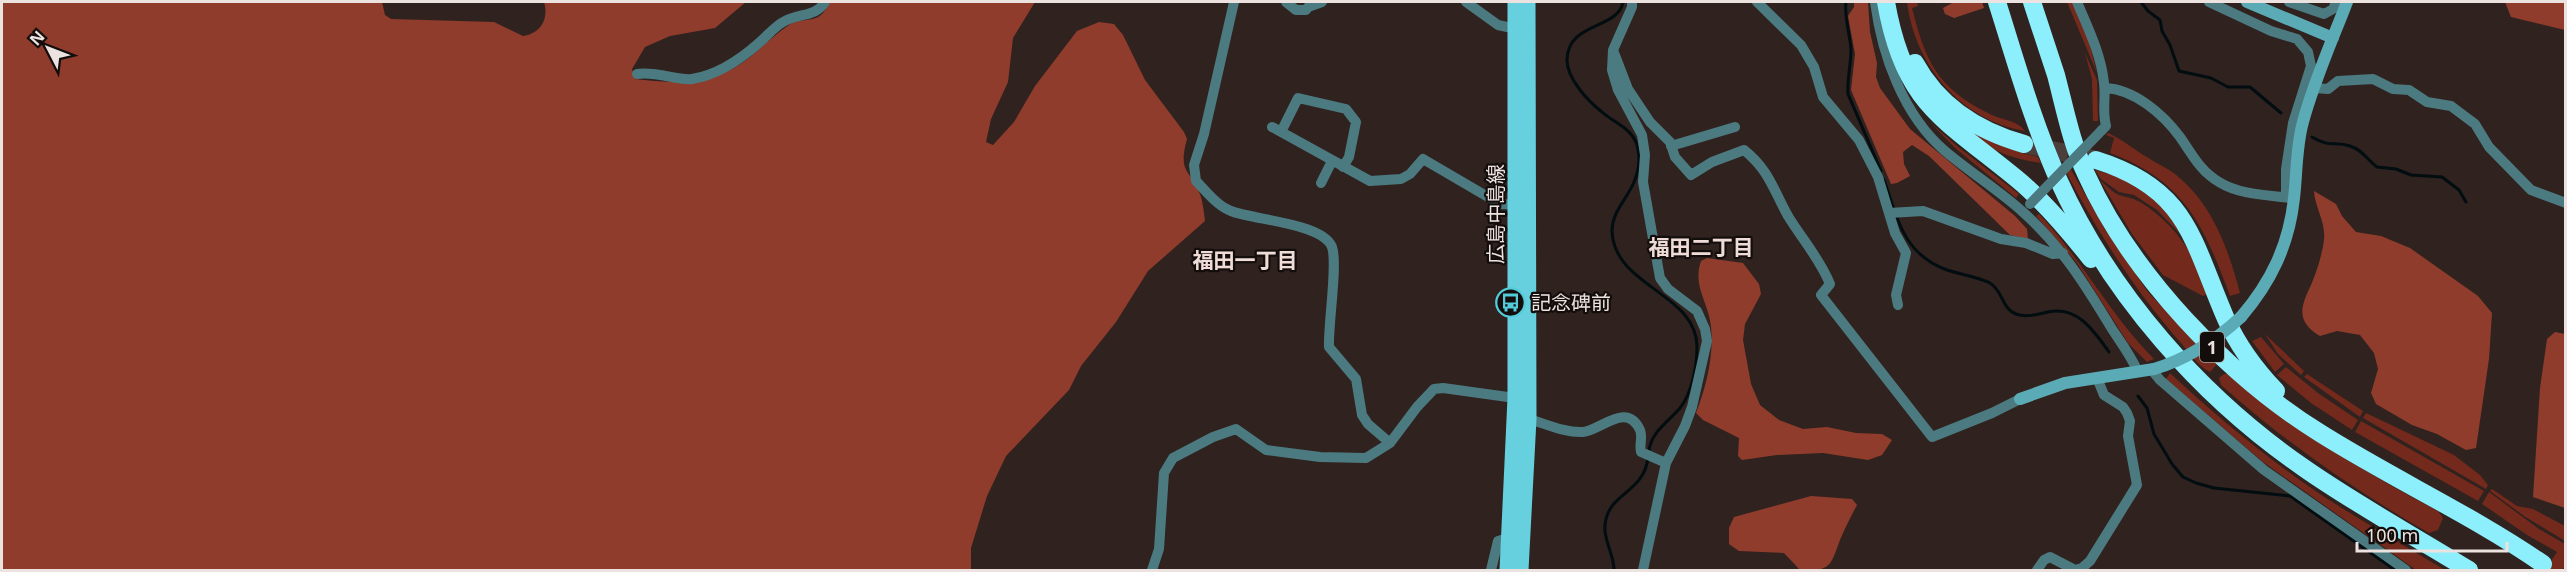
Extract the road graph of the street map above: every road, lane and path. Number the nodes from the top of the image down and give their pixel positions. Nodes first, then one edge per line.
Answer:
1 (825, 2) edge
2 (1234, 2) edge
3 (1286, 2) edge
4 (1322, 2) edge
5 (1466, 2) edge
6 (1515, 2) edge
7 (1528, 2) edge
8 (1632, 2) edge
9 (1757, 2) edge
10 (1875, 2) edge
11 (1886, 2) edge
12 (1897, 2) edge
13 (1996, 2) edge
14 (2032, 2) edge
15 (2077, 2) edge
16 (2209, 2) edge
17 (2247, 2) edge
18 (2289, 2) edge
19 (2336, 2) edge
20 (2347, 2) edge
21 (1311, 4) edge
22 (1521, 30) junction
23 (2332, 38) junction
24 (1613, 50) junction
25 (637, 74) dead end
26 (2105, 87) junction
27 (2314, 88) junction
28 (1736, 127) dead end
29 (2024, 144) tunnel mouth
30 (1671, 146) junction
31 (2096, 160) tunnel mouth
32 (1332, 161) junction
33 (1343, 167) junction
34 (1321, 183) dead end
35 (2290, 198) junction
36 (2565, 203) edge
37 (1522, 205) junction
38 (2027, 208) junction
39 (1888, 213) junction
40 (2063, 253) junction
41 (1898, 305) dead end
42 (2152, 369) junction
43 (2138, 372) junction
44 (2097, 378) junction
45 (2207, 387) junction
46 (1522, 398) junction
47 (2020, 399) joint
48 (1528, 419) junction
49 (1389, 443) junction
50 (1666, 463) junction
51 (2432, 498) junction
52 (1516, 536) junction
53 (2543, 564) dead end
54 (1152, 570) edge
55 (1491, 570) edge
56 (1507, 570) edge
57 (1521, 570) edge
58 (1643, 570) edge
59 (2037, 570) edge
60 (2406, 570) edge
61 (2469, 570) edge

1 - 25 street
2 - 49 street
3 - 21 street
4 - 21 street
5 - 22 street
6 - 22 main road, 広島中島線
7 - 22 main road, 広島中島線
8 - 24 street
9 - 39 street
10 - 38 street
11 - 45 highway
12 - 29 highway
13 - 45 highway, 1
14 - 51 highway, 1
15 - 26 street
16 - 35 street
17 - 23 street
18 - 19 street
20 - 23 street
22 - 37 main road, 広島中島線
23 - 27 street
24 - 30 street
24 - 50 street
26 - 35 street
26 - 38 street, bridge
27 - 35 street
27 - 36 street
28 - 30 street
30 - 47 street
31 - 51 highway
32 - 33 street
32 - 33 street
32 - 34 street
33 - 37 street
35 - 42 street, bridge
37 - 46 main road, 広島中島線
38 - 40 street
39 - 40 street
39 - 41 street
40 - 43 street
42 - 43 street
42 - 60 street
43 - 44 street
44 - 47 street
44 - 59 street
45 - 61 highway, 1
46 - 48 main road, 広島中島線
46 - 49 street
46 - 52 main road, 広島中島線
48 - 50 street
48 - 52 main road, 広島中島線
49 - 54 street
50 - 58 street
51 - 53 highway, 1
52 - 55 street
52 - 56 main road, 広島中島線
52 - 57 main road, 広島中島線

